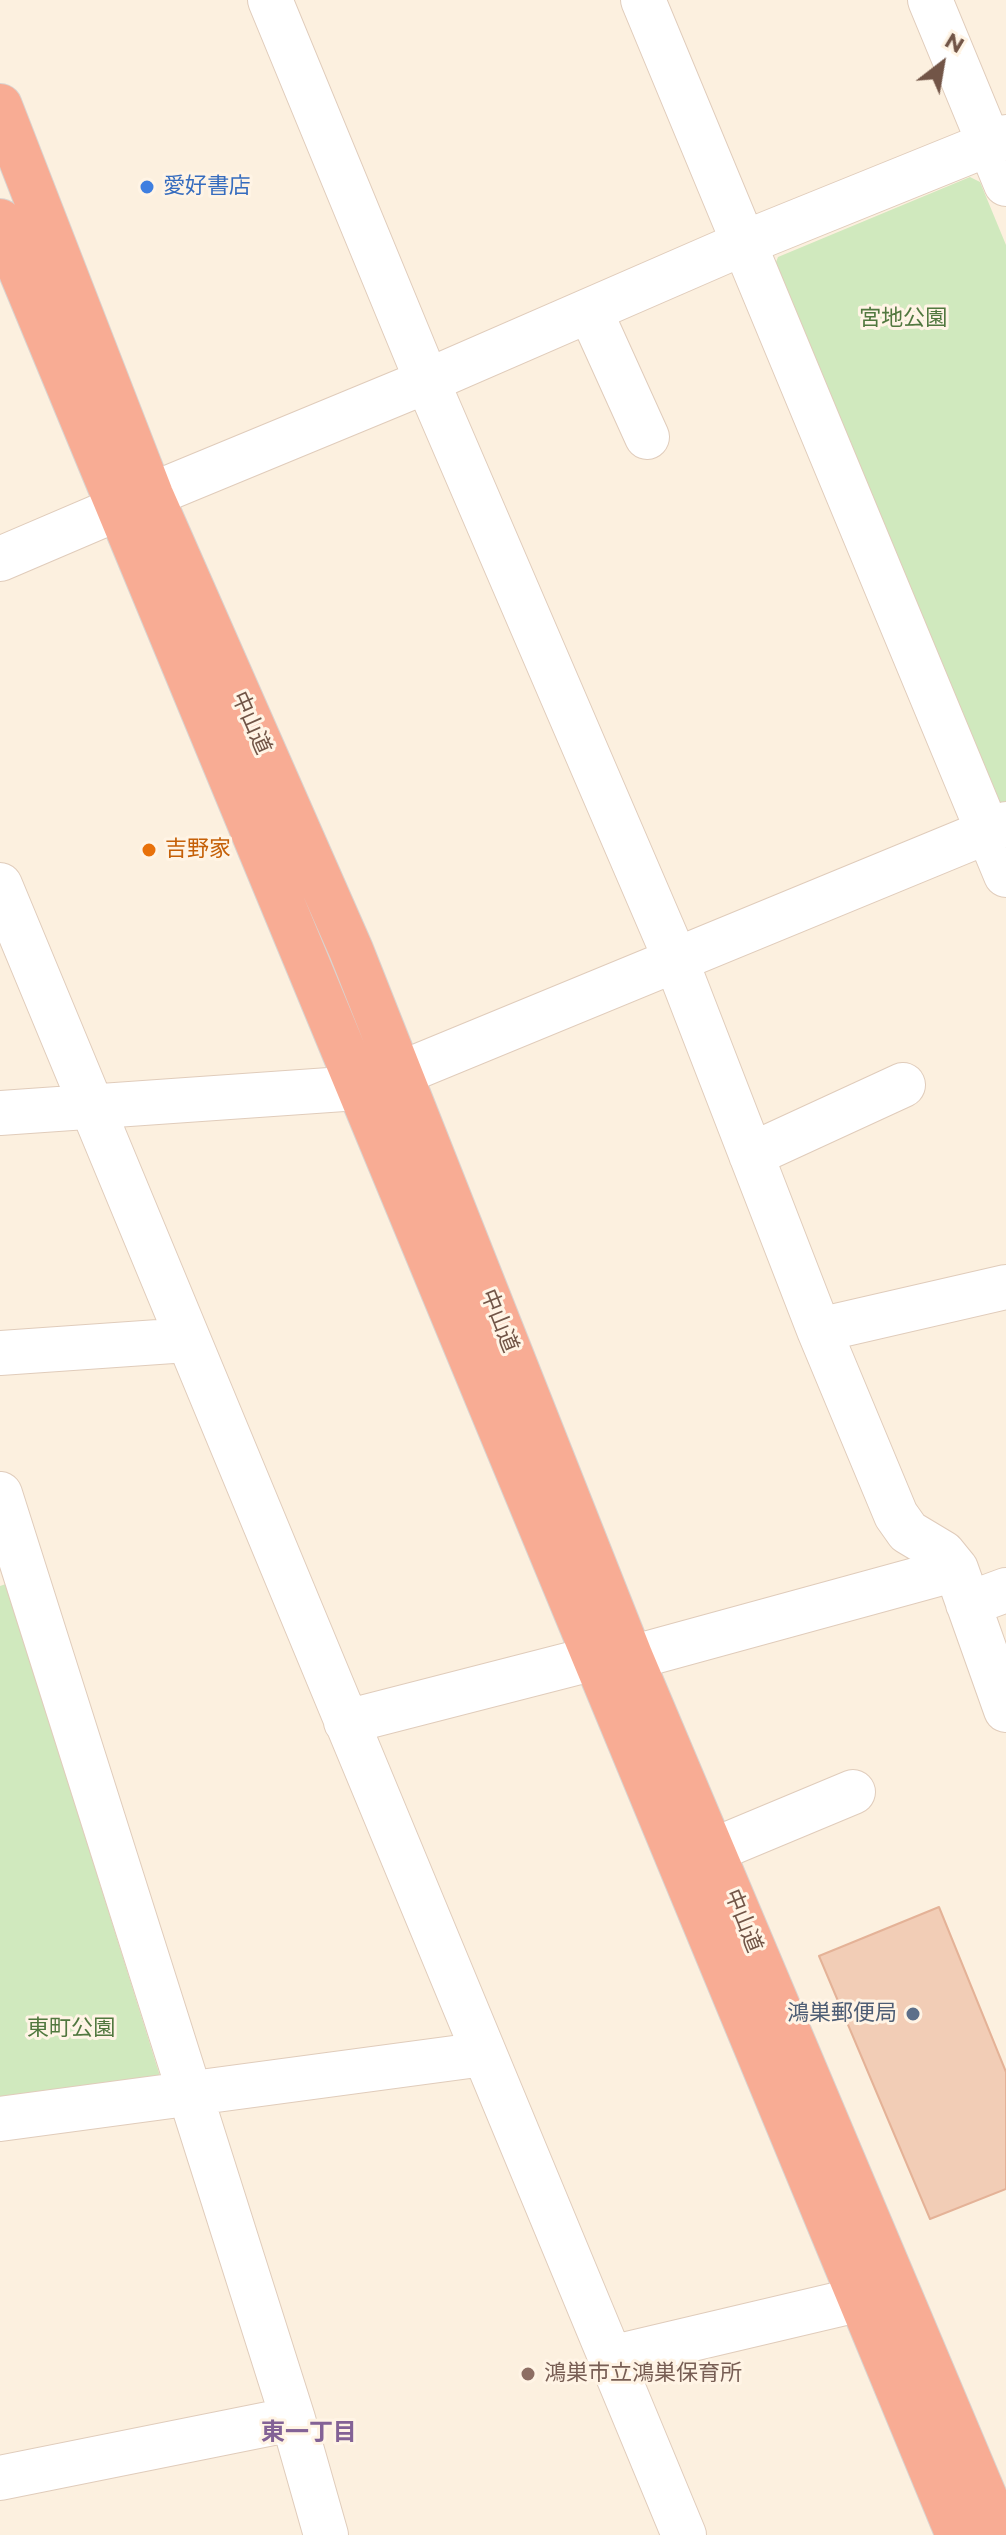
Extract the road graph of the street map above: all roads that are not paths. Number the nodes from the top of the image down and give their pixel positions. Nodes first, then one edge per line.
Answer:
1 (270, 0) edge
2 (643, 0) edge
3 (930, 0) edge
4 (0, 106) edge
5 (998, 140) edge
6 (1006, 184) edge
7 (0, 221) edge
8 (744, 243) junction
9 (590, 311) junction
10 (427, 381) junction
11 (647, 437) dead end
12 (134, 502) junction
13 (0, 559) edge
14 (996, 828) edge
15 (1006, 875) edge
16 (0, 885) edge
17 (675, 958) junction
18 (399, 1074) junction
19 (903, 1085) dead end
20 (358, 1088) junction
21 (90, 1107) junction
22 (0, 1113) edge
23 (751, 1155) junction
24 (1006, 1287) edge
25 (819, 1330) junction
26 (187, 1340) junction
27 (0, 1353) edge
28 (0, 1494) edge
29 (977, 1588) edge
30 (613, 1658) junction
31 (1006, 1710) edge
32 (346, 1722) junction
33 (853, 1792) dead end
34 (714, 1850) junction
35 (484, 2054) junction
36 (191, 2094) junction
37 (0, 2119) edge
38 (861, 2299) junction
39 (611, 2358) junction
40 (293, 2419) junction
41 (0, 2478) edge
42 (326, 2535) edge
43 (684, 2535) edge
44 (958, 2535) edge
45 (1001, 2535) edge

1 - 10 street
2 - 8 street
3 - 5 street
4 - 12 highway, 中山道
5 - 6 street
5 - 8 street
7 - 12 highway, 中山道
8 - 9 street
8 - 14 street
9 - 10 street
9 - 11 street
10 - 12 street
10 - 17 street
12 - 13 street
12 - 18 highway, 中山道
12 - 20 highway, 中山道
14 - 15 street
14 - 17 street
16 - 21 street
17 - 18 street
17 - 23 street
18 - 30 highway, 中山道
19 - 23 street
20 - 21 street
20 - 30 highway, 中山道
21 - 22 street
21 - 26 street
23 - 25 street
24 - 25 street
25 - 29 street
26 - 27 street
26 - 32 street
28 - 36 street
29 - 30 street
29 - 31 street
30 - 32 street
30 - 34 highway, 中山道
30 - 38 highway, 中山道
32 - 35 street
33 - 34 street
34 - 45 highway, 中山道
35 - 36 street
35 - 39 street
36 - 37 street
36 - 40 street
38 - 39 street
38 - 44 highway, 中山道
39 - 43 street
40 - 41 street
40 - 42 street

